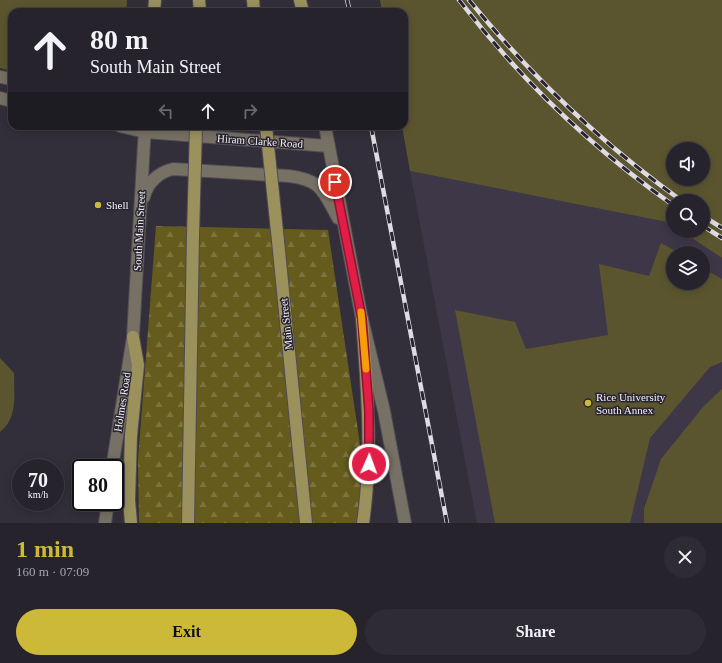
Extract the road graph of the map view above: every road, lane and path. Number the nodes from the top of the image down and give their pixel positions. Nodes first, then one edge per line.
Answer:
1 (145, 130) edge
2 (156, 130) edge
3 (196, 130) edge
4 (266, 130) edge
5 (326, 130) edge
6 (328, 146) junction
7 (140, 219) junction
8 (344, 228) junction
9 (362, 319) junction
10 (133, 337) junction
11 (113, 459) edge
12 (107, 511) edge
13 (105, 523) edge
14 (131, 523) edge
15 (188, 523) edge
16 (306, 523) edge
17 (363, 523) edge
18 (405, 523) edge

1 - 7 main road, South Main Street
2 - 6 main road, Hiram Clarke Road
3 - 15 highway, bridge
4 - 16 highway, Main Street, bridge
5 - 6 main road
6 - 8 main road
7 - 8 main road
7 - 10 main road, South Main Street
8 - 9 main road
9 - 17 highway
9 - 18 main road
10 - 11 main road, Holmes Road
10 - 14 highway
12 - 13 main road

